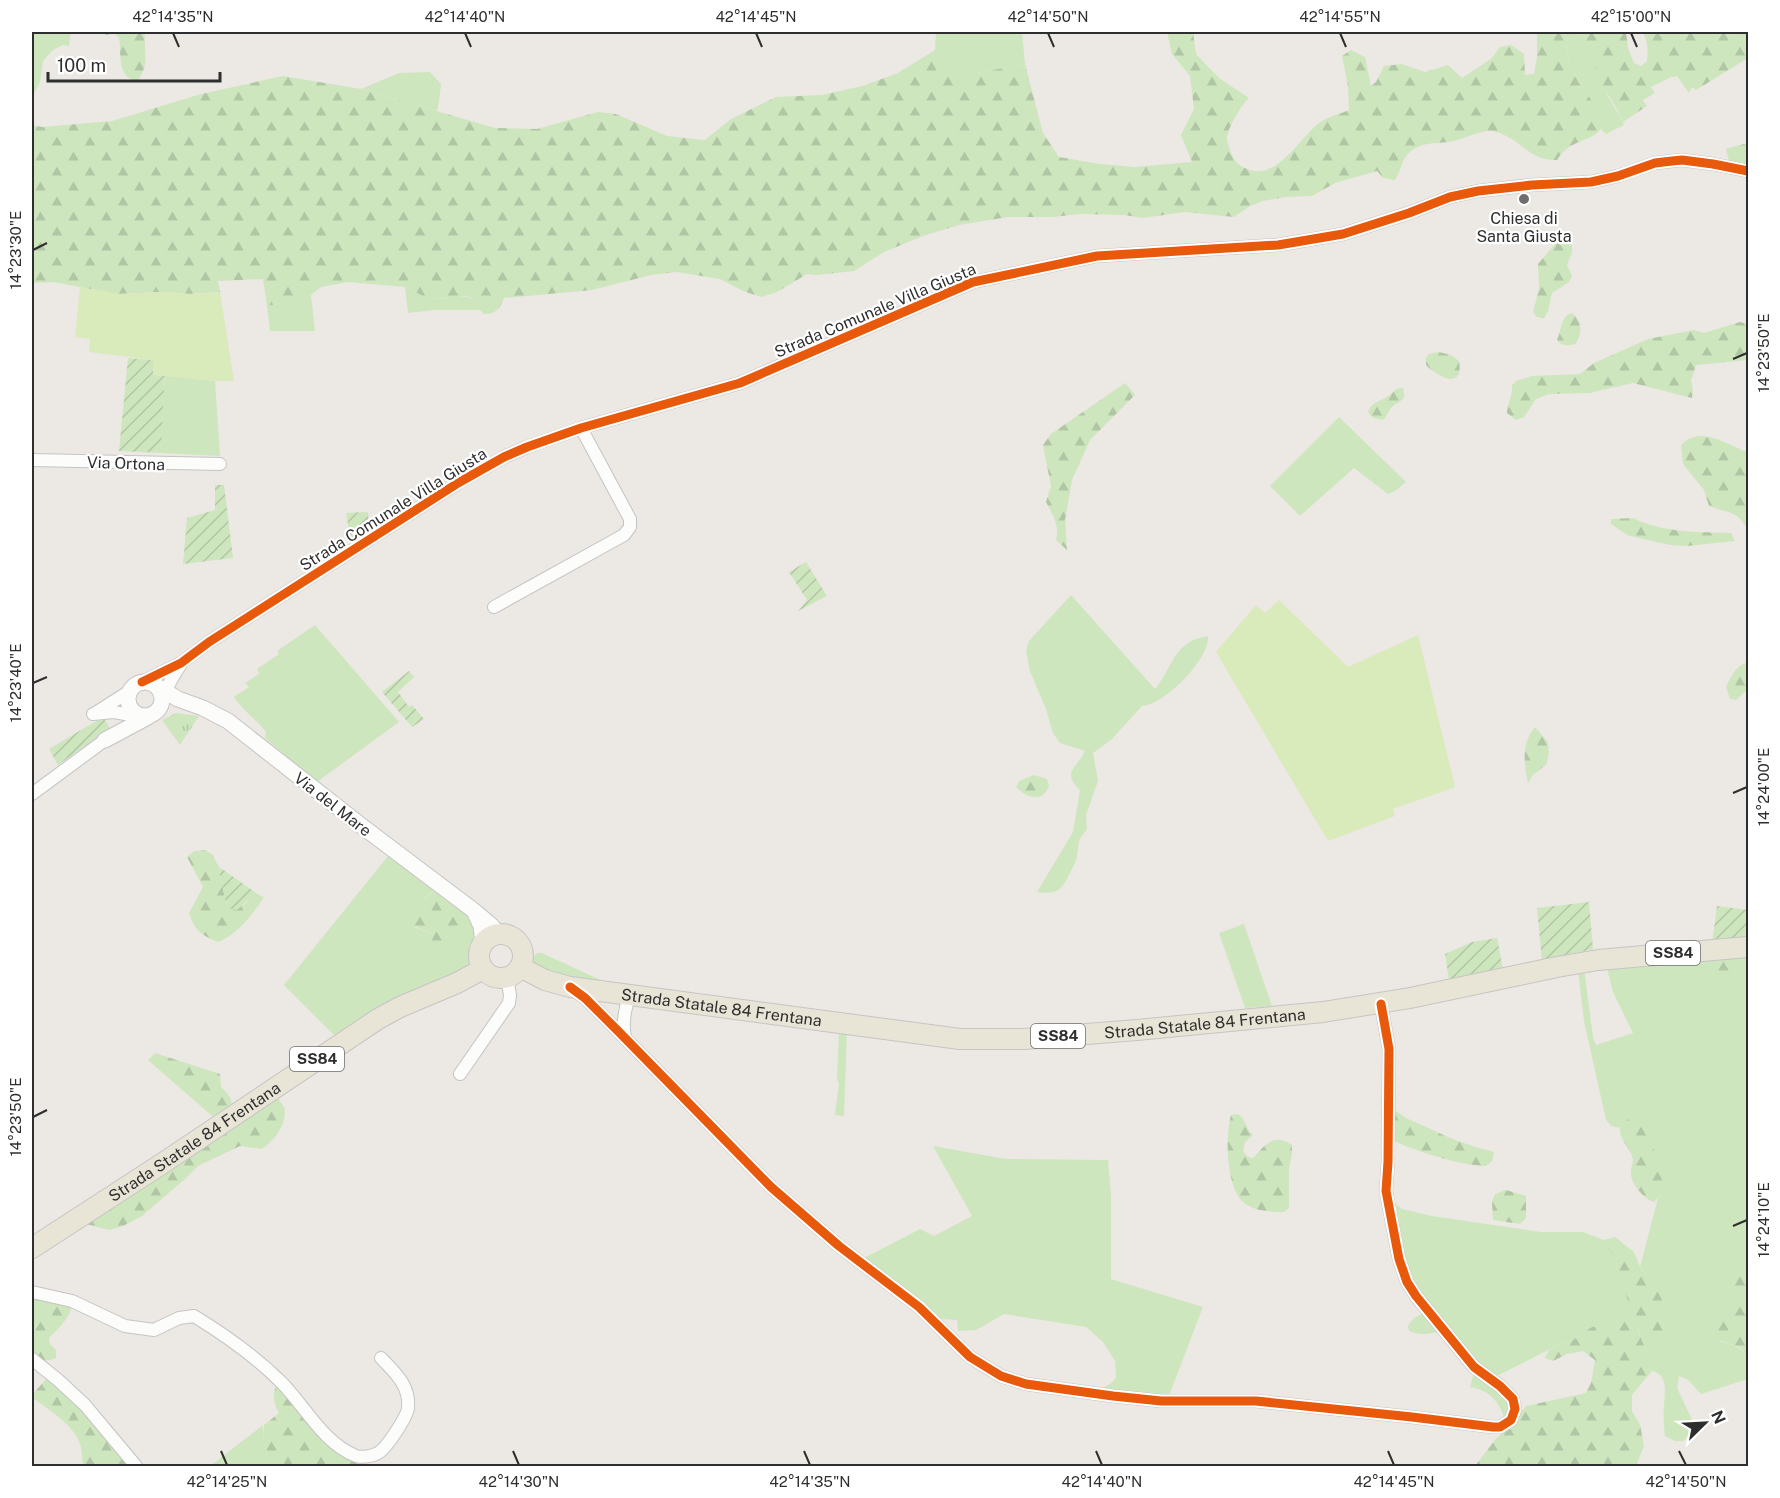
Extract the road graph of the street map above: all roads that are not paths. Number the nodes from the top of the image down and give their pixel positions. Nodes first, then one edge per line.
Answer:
1 (1749, 171) edge
2 (580, 428) junction
3 (32, 460) edge
4 (220, 464) dead end
5 (494, 608) dead end
6 (181, 663) junction
7 (130, 691) junction
8 (153, 701) junction
9 (190, 705) junction
10 (105, 740) joint
11 (32, 794) edge
12 (490, 939) junction
13 (1749, 947) edge
14 (483, 969) junction
15 (514, 973) junction
16 (570, 987) junction
17 (630, 994) junction
18 (1381, 1004) junction
19 (625, 1037) junction
20 (460, 1074) dead end
21 (32, 1248) edge
22 (32, 1292) edge
23 (381, 1358) dead end
24 (32, 1359) edge
25 (360, 1462) edge
26 (136, 1467) edge

1 - 2 street, Strada Comunale Villa Giusta
2 - 5 street
2 - 6 street, Strada Comunale Villa Giusta
3 - 4 street, Via Ortona
6 - 8 street
6 - 8 street
7 - 8 street
7 - 8 street
7 - 8 street
8 - 9 street, Via del Mare
8 - 9 street
8 - 10 street
9 - 12 street, Via del Mare
10 - 11 street
12 - 14 main road
12 - 15 main road
13 - 18 main road, Strada Statale 84 Frentana / SS84
14 - 15 main road
14 - 21 main road, Strada Statale 84 Frentana / SS84
15 - 16 main road, Strada Statale 84 Frentana / SS84
15 - 20 street
16 - 17 main road, Strada Statale 84 Frentana / SS84
16 - 19 street
17 - 18 main road, Strada Statale 84 Frentana / SS84
17 - 19 street
18 - 19 street
22 - 25 street
23 - 25 street
24 - 26 street

